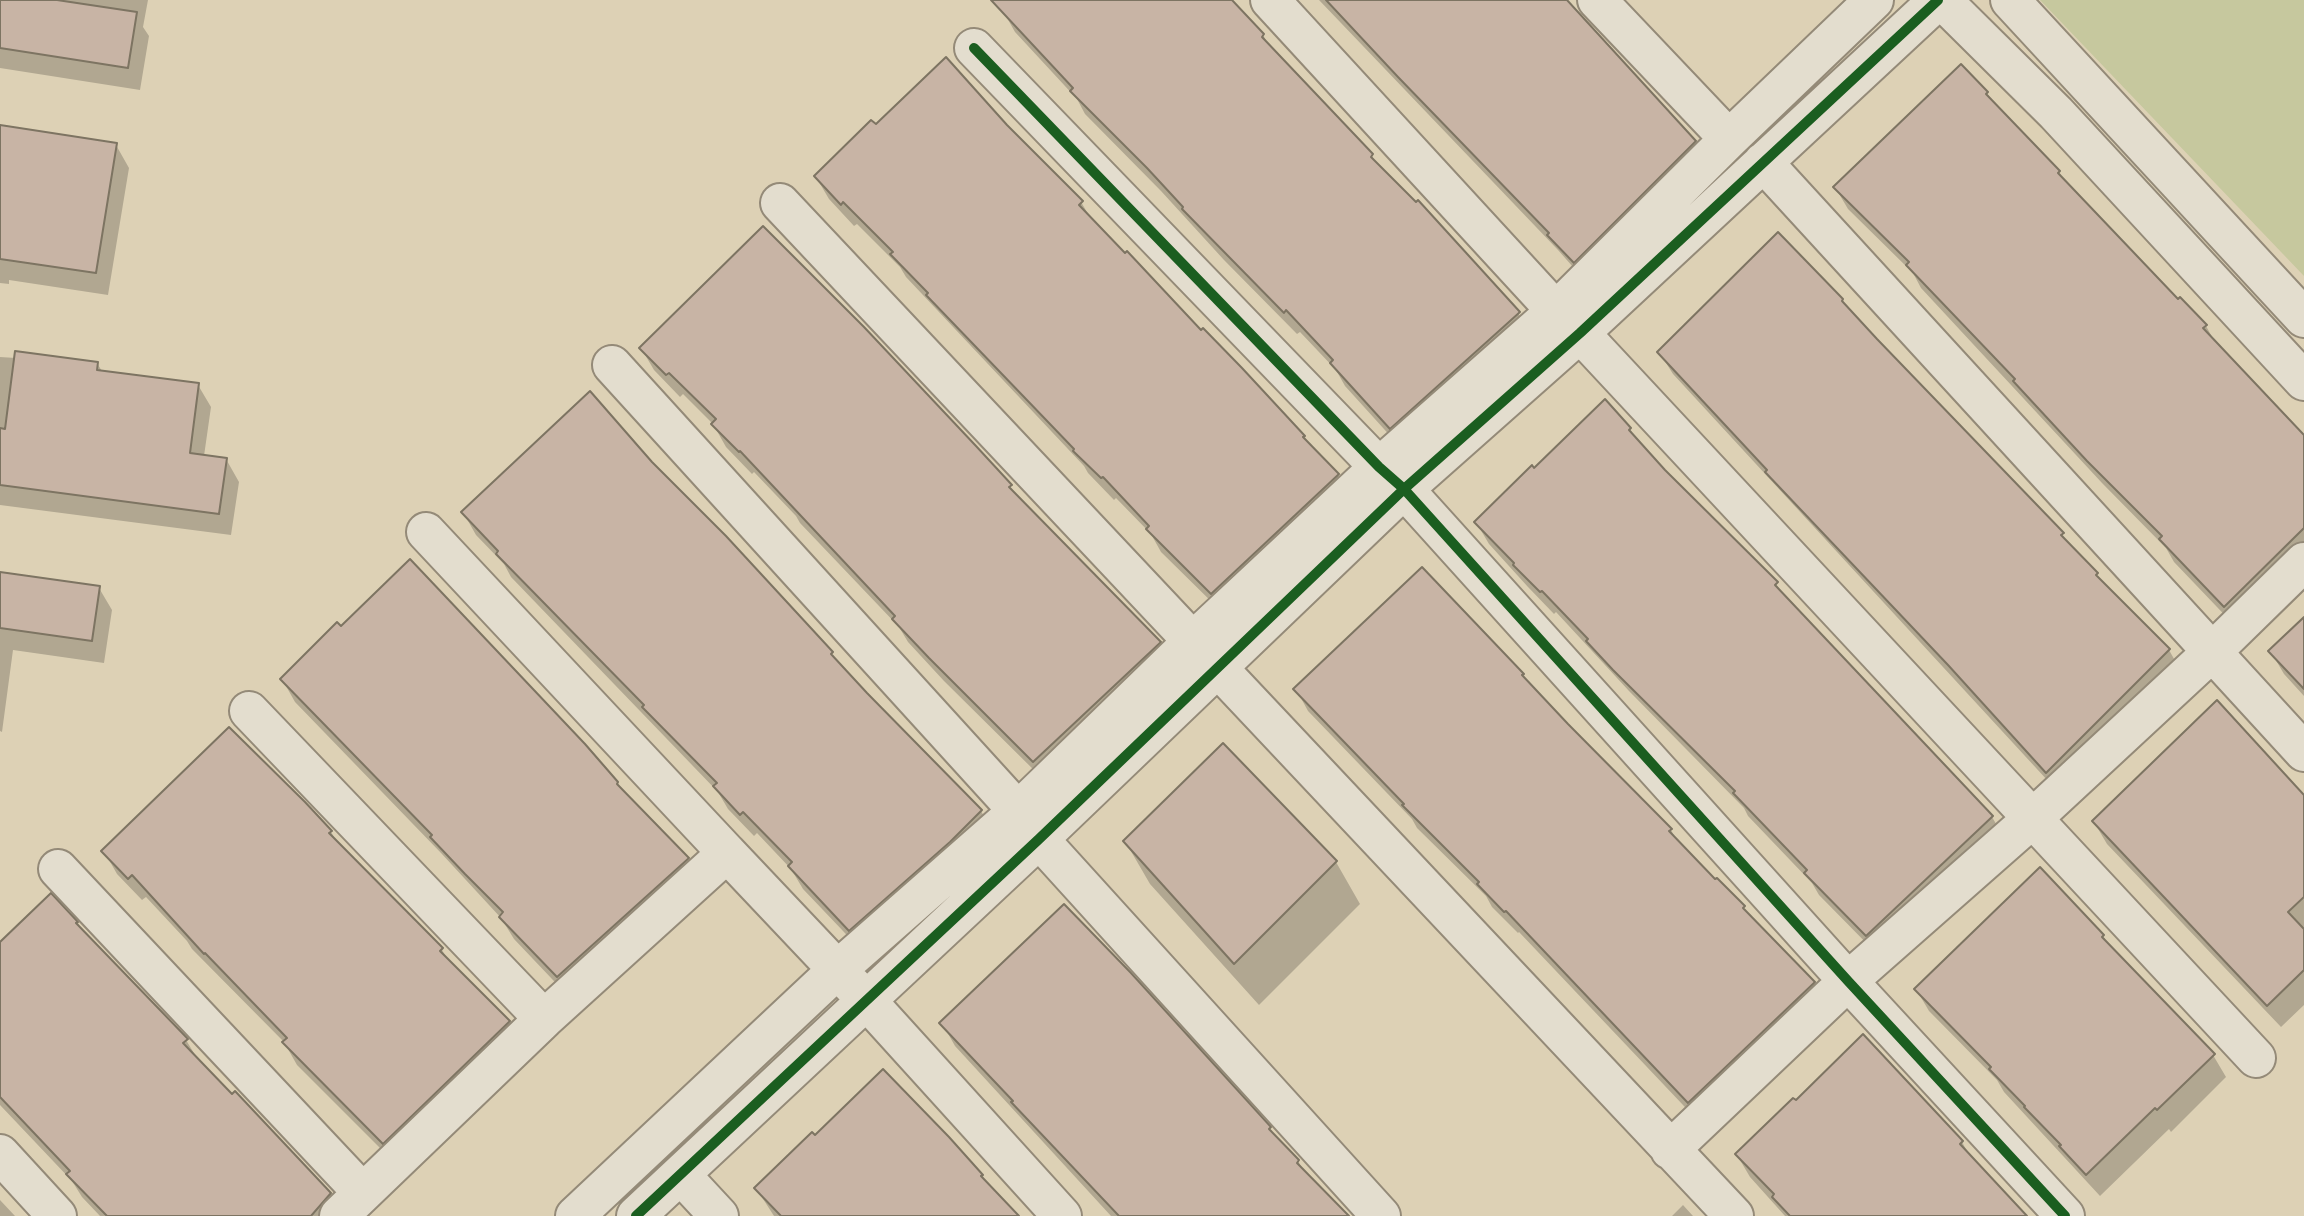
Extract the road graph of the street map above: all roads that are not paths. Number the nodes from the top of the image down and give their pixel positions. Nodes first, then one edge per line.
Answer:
1 (1270, 0) edge
2 (1874, 0) edge
3 (1940, 0) edge
4 (2010, 0) edge
5 (1615, 6) edge
6 (974, 48) dead end
7 (1729, 139) junction
8 (1763, 162) junction
9 (780, 203) dead end
10 (2304, 318) edge
11 (1568, 322) junction
12 (612, 365) dead end
13 (2304, 381) edge
14 (1391, 478) junction
15 (426, 532) dead end
16 (2304, 562) edge
17 (2212, 652) junction
18 (1205, 654) junction
19 (249, 711) dead end
20 (2304, 752) edge
21 (2032, 819) junction
22 (1028, 825) junction
23 (727, 853) junction
24 (58, 869) dead end
25 (836, 971) junction
26 (1848, 981) junction
27 (867, 1001) junction
28 (544, 1019) junction
29 (2256, 1058) dead end
30 (1670, 1150) junction
31 (0, 1154) edge
32 (681, 1175) junction
33 (350, 1204) edge
34 (57, 1216) edge
35 (575, 1216) edge
36 (636, 1216) edge
37 (719, 1216) edge
38 (1062, 1216) edge
39 (1381, 1216) edge
40 (1734, 1216) edge
41 (2065, 1216) edge

1 - 11 street
2 - 7 street
3 - 8 street
3 - 13 street
4 - 10 street
5 - 7 street
6 - 14 street
7 - 11 street
8 - 11 street
8 - 17 street
9 - 18 street
11 - 14 street
11 - 21 street
12 - 22 street
14 - 18 street
14 - 26 street
15 - 23 street
16 - 17 street
17 - 20 street
17 - 21 street
18 - 22 street
18 - 30 street
19 - 28 street
21 - 26 street
21 - 29 street
22 - 25 street
22 - 27 street
22 - 39 street
23 - 25 street
23 - 28 street
24 - 33 street
25 - 27 street
25 - 35 street
26 - 30 street
26 - 41 street
27 - 32 street
27 - 38 street
28 - 33 street
30 - 40 street
31 - 34 street
32 - 36 street
32 - 37 street

